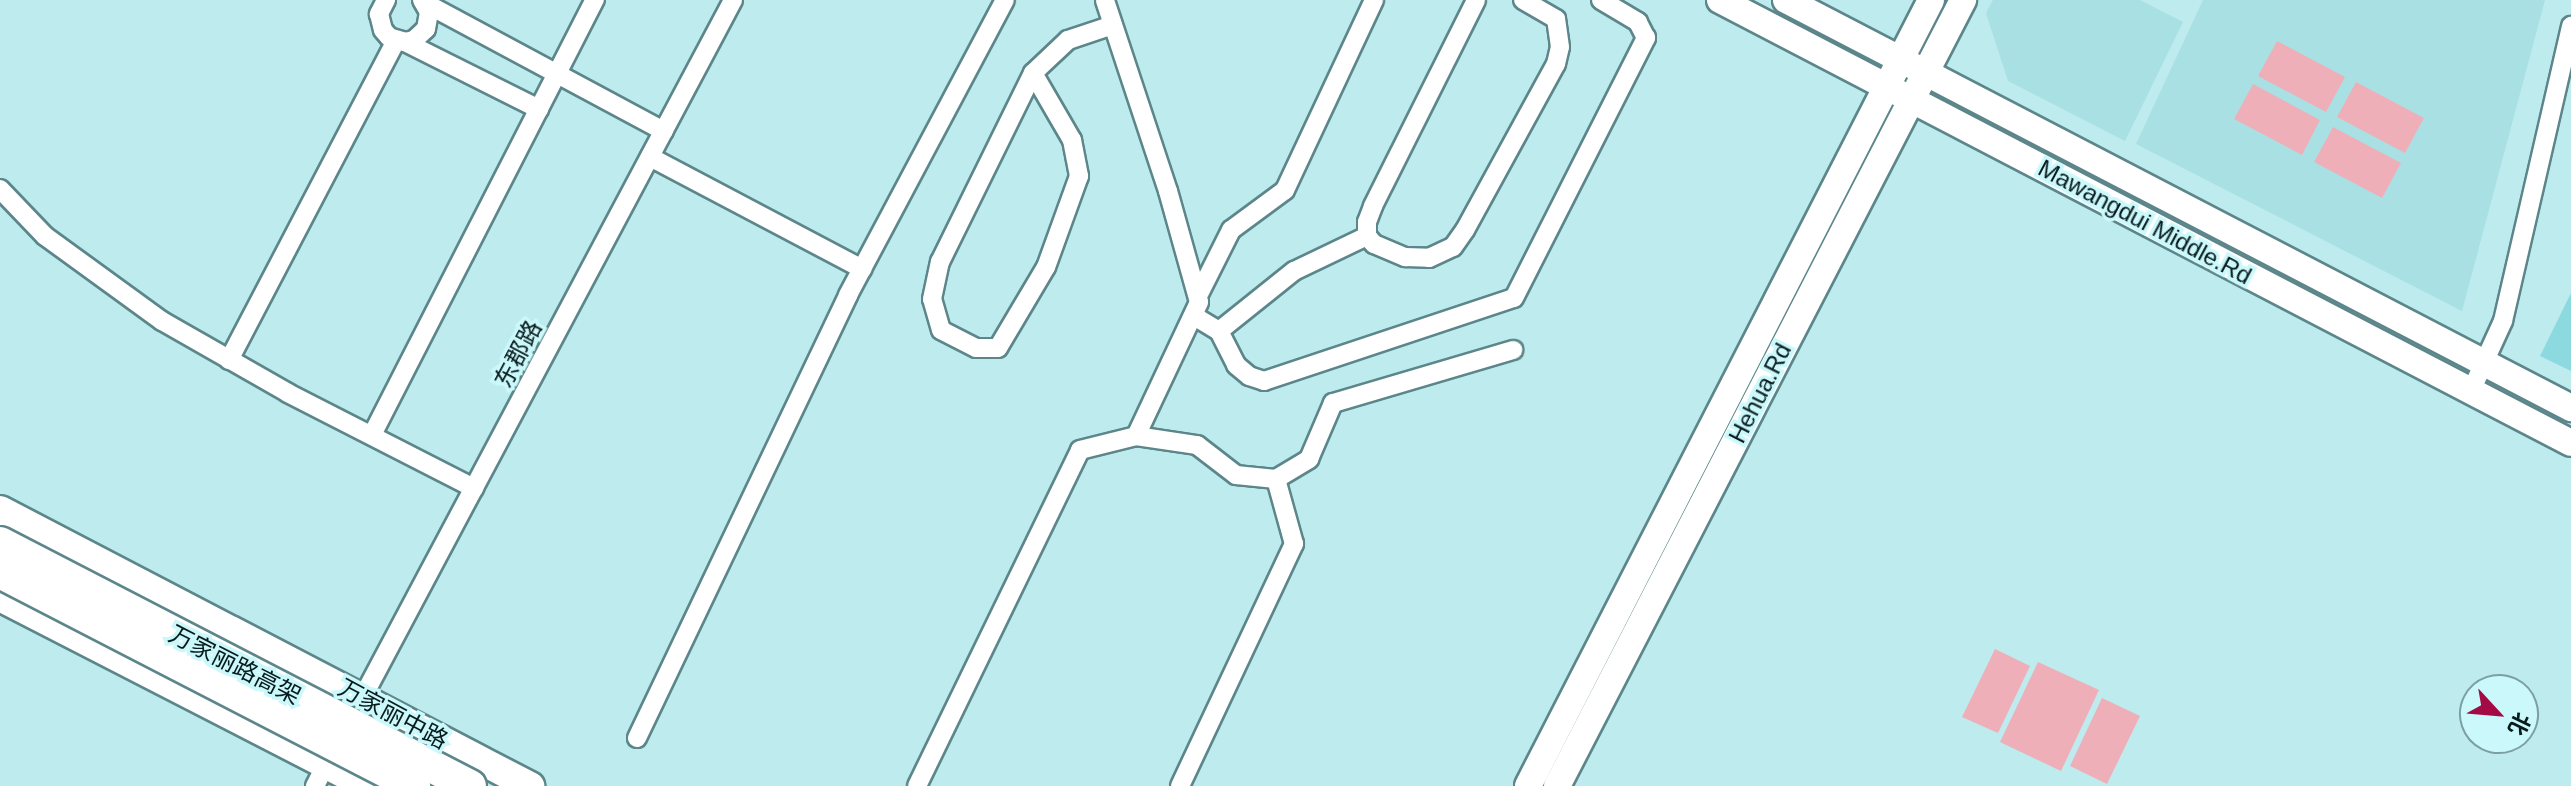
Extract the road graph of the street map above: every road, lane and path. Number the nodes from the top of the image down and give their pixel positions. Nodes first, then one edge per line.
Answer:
1 (386, 0) edge
2 (595, 0) edge
3 (733, 0) edge
4 (1005, 0) edge
5 (1105, 0) edge
6 (1374, 0) edge
7 (1476, 0) edge
8 (1523, 0) edge
9 (1601, 0) edge
10 (1720, 0) edge
11 (1786, 0) edge
12 (1931, 0) edge
13 (1963, 0) edge
14 (424, 2) edge
15 (1113, 25) junction
16 (2571, 26) edge
17 (401, 41) junction
18 (1901, 60) junction
19 (1033, 73) junction
20 (557, 74) junction
21 (1926, 74) junction
22 (1887, 87) junction
23 (1912, 100) junction
24 (539, 109) junction
25 (664, 131) junction
26 (650, 157) junction
27 (0, 189) edge
28 (1367, 236) junction
29 (862, 269) junction
30 (1199, 294) junction
31 (1194, 316) junction
32 (1219, 331) junction
33 (1513, 350) dead end
34 (229, 360) junction
35 (2486, 363) junction
36 (2471, 391) junction
37 (2571, 408) edge
38 (373, 433) junction
39 (1136, 436) junction
40 (2571, 443) edge
41 (1276, 479) junction
42 (474, 488) junction
43 (0, 510) edge
44 (0, 543) edge
45 (0, 572) edge
46 (0, 597) edge
47 (362, 698) junction
48 (637, 738) dead end
49 (321, 775) edge
50 (368, 786) edge
51 (414, 786) edge
52 (470, 786) edge
53 (530, 786) edge
54 (917, 786) edge
55 (1180, 786) edge
56 (1528, 786) edge
57 (1557, 786) edge

1 - 17 street
2 - 20 street
3 - 25 street, 东郡路
4 - 29 street
5 - 15 street
6 - 30 street
7 - 28 street
8 - 28 street
9 - 32 street
10 - 22 main road, Mawangdui Middle.Rd
11 - 18 main road, Mawangdui Middle.Rd
12 - 18 main road, Hehua.Rd
13 - 21 main road, Hehua.Rd
14 - 17 street
14 - 20 street
15 - 19 street
15 - 30 street
16 - 35 street
17 - 24 street
17 - 34 street
18 - 21 main road, Mawangdui Middle.Rd
18 - 22 main road, Hehua.Rd
19 - 19 street
20 - 24 street
20 - 25 street
21 - 23 main road, Hehua.Rd
21 - 35 main road, Mawangdui Middle.Rd
22 - 23 main road, Mawangdui Middle.Rd
22 - 56 main road, Hehua.Rd
23 - 36 main road, Mawangdui Middle.Rd
23 - 57 main road, Hehua.Rd
24 - 38 street
25 - 26 street, 东郡路
26 - 29 street
26 - 42 street, 东郡路
27 - 34 street
28 - 32 street
29 - 48 street
30 - 31 street
31 - 32 street
31 - 39 street
33 - 41 street
34 - 38 street
35 - 36 street
35 - 37 main road, Mawangdui Middle.Rd
36 - 40 main road, Mawangdui Middle.Rd
38 - 42 street
39 - 41 street
39 - 54 street
41 - 55 street
42 - 47 street, 东郡路
43 - 47 main road, 万家丽中路
44 - 52 highway, 万家丽路高架, bridge
45 - 51 highway, 万家丽路高架, bridge
46 - 49 main road
47 - 49 street, 东郡路
47 - 53 main road, 万家丽中路
49 - 50 main road

